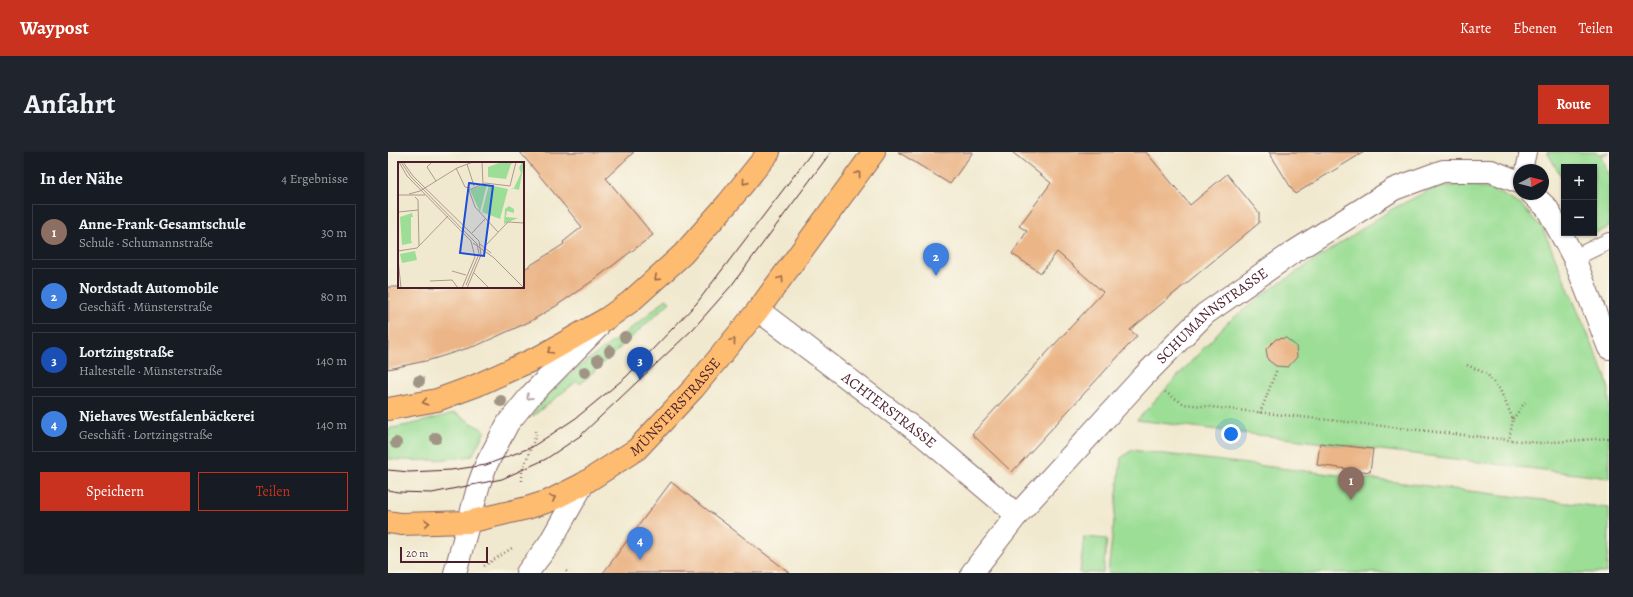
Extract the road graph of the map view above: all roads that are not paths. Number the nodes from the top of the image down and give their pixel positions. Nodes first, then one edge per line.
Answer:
1 (769, 152) edge
2 (874, 152) edge
3 (1528, 152) edge
4 (1525, 164) edge
5 (1513, 180) edge
6 (1538, 200) edge
7 (1609, 240) edge
8 (1574, 258) junction
9 (758, 310) junction
10 (606, 319) junction
11 (1609, 348) edge
12 (388, 409) edge
13 (583, 484) junction
14 (1017, 515) junction
15 (388, 522) edge
16 (468, 522) junction
17 (455, 573) edge
18 (527, 573) edge
19 (972, 573) edge

1 -> 10 main road
9 -> 2 main road, MÜNSTERSTRASSE
3 - 4 lane
5 - 14 street, SCHUMANNSTRASSE
6 - 8 street
7 - 8 lane
8 - 11 street
13 -> 9 main road, MÜNSTERSTRASSE
9 - 14 street, ACHTERSTRASSE
10 -> 12 main road
10 -> 16 street
16 -> 13 main road, MÜNSTERSTRASSE
13 - 18 street
14 - 19 street, SCHUMANNSTRASSE
15 -> 16 main road, MÜNSTERSTRASSE
16 - 17 street

